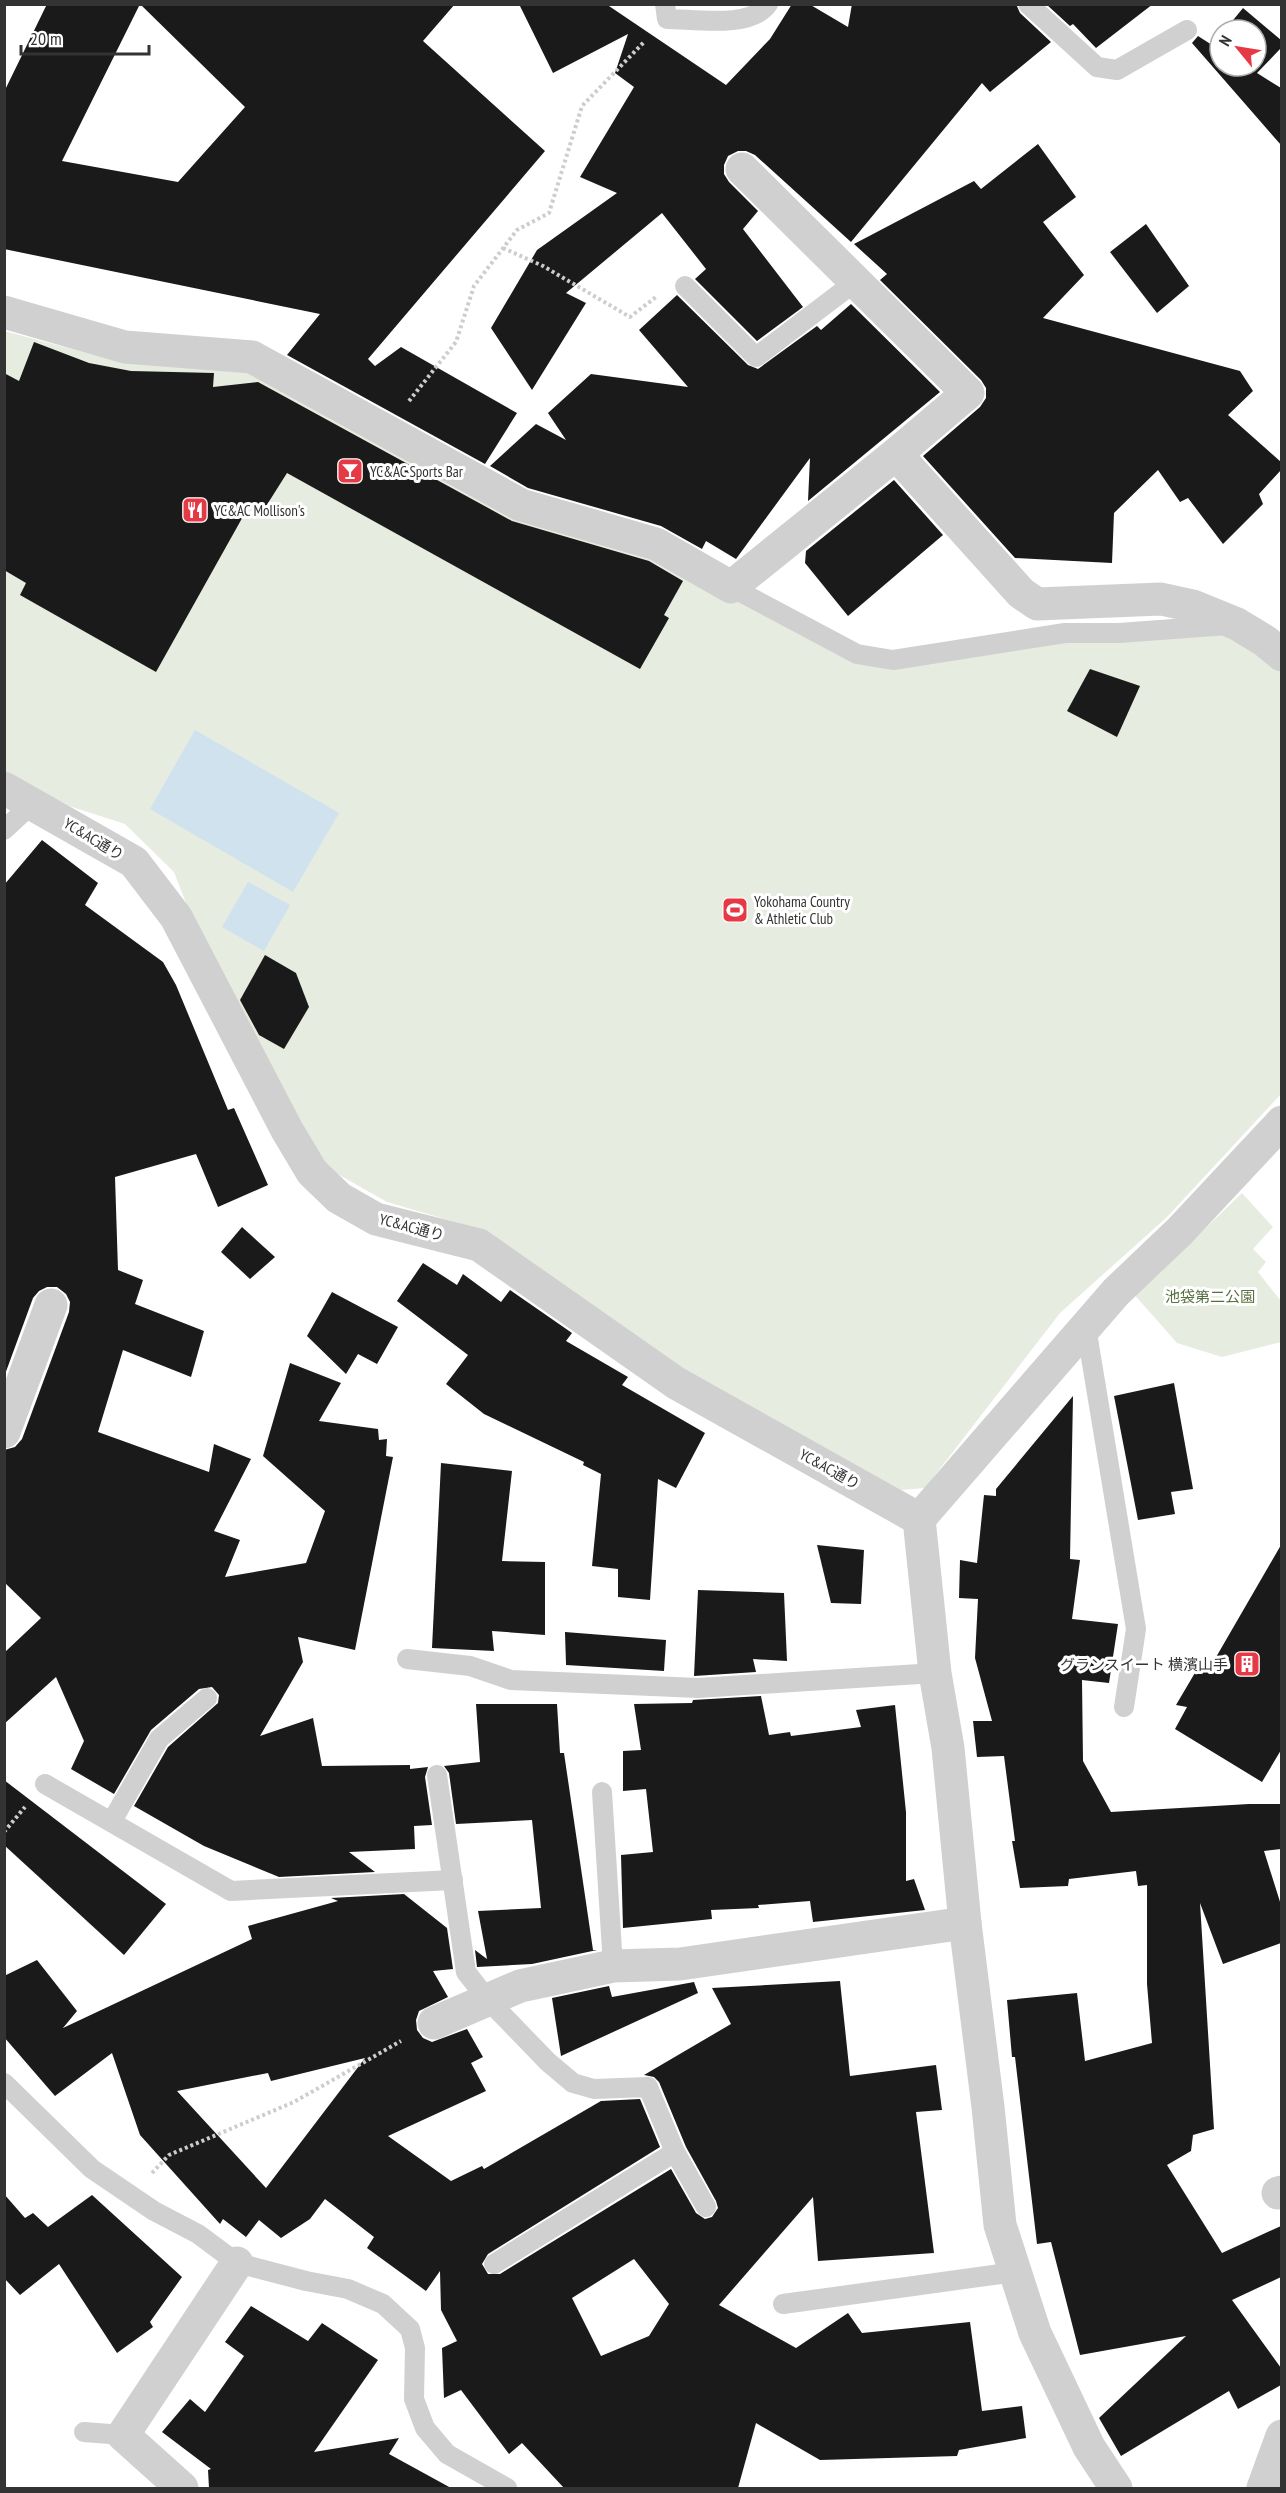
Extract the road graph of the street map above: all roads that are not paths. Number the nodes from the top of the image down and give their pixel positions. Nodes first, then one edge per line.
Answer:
1 (768, 4) edge
2 (1028, 4) edge
3 (666, 12) edge
4 (1187, 30) dead end
5 (742, 169) dead end
6 (855, 282) junction
7 (685, 286) road end
8 (4, 312) edge
9 (896, 454) junction
10 (731, 587) junction
11 (1237, 624) junction
12 (1276, 639) edge
13 (19, 795) edge
14 (4, 830) edge
15 (1281, 1122) edge
16 (51, 1305) dead end
17 (1086, 1327) junction
18 (4, 1432) edge
19 (919, 1519) junction
20 (407, 1659) dead end
21 (935, 1672) junction
22 (207, 1698) dead end
23 (1124, 1707) dead end
24 (437, 1775) dead end
25 (45, 1784) dead end
26 (602, 1792) dead end
27 (112, 1821) junction
28 (453, 1880) junction
29 (965, 1923) junction
30 (613, 1966) junction
31 (487, 1999) junction
32 (434, 2023) road end
33 (4, 2083) edge
34 (675, 2152) junction
35 (706, 2207) dead end
36 (237, 2263) junction
37 (494, 2264) dead end
38 (1015, 2272) junction
39 (783, 2304) dead end
40 (84, 2432) dead end
41 (123, 2435) junction
42 (1281, 2436) edge
43 (182, 2488) edge
44 (507, 2488) edge
45 (1116, 2488) edge
46 (1263, 2488) edge

1 - 3 lane
2 - 4 lane
5 - 6 street
6 - 7 lane
6 - 9 street
8 - 10 street
9 - 10 street
9 - 11 street
10 - 11 lane
11 - 12 street
13 - 14 lane
13 - 19 street, YC&AC通り
15 - 17 street
16 - 18 street
17 - 19 street
17 - 23 lane
19 - 21 street
20 - 21 lane
21 - 29 street
22 - 27 lane
24 - 28 lane
25 - 27 lane
26 - 30 lane
27 - 28 lane
28 - 31 lane
29 - 30 street
29 - 38 street
30 - 31 street
31 - 32 street
31 - 34 lane
33 - 36 lane
34 - 35 lane
34 - 37 lane
36 - 41 street
36 - 44 lane
38 - 39 lane
38 - 45 street
40 - 41 lane
41 - 43 street
42 - 46 street

